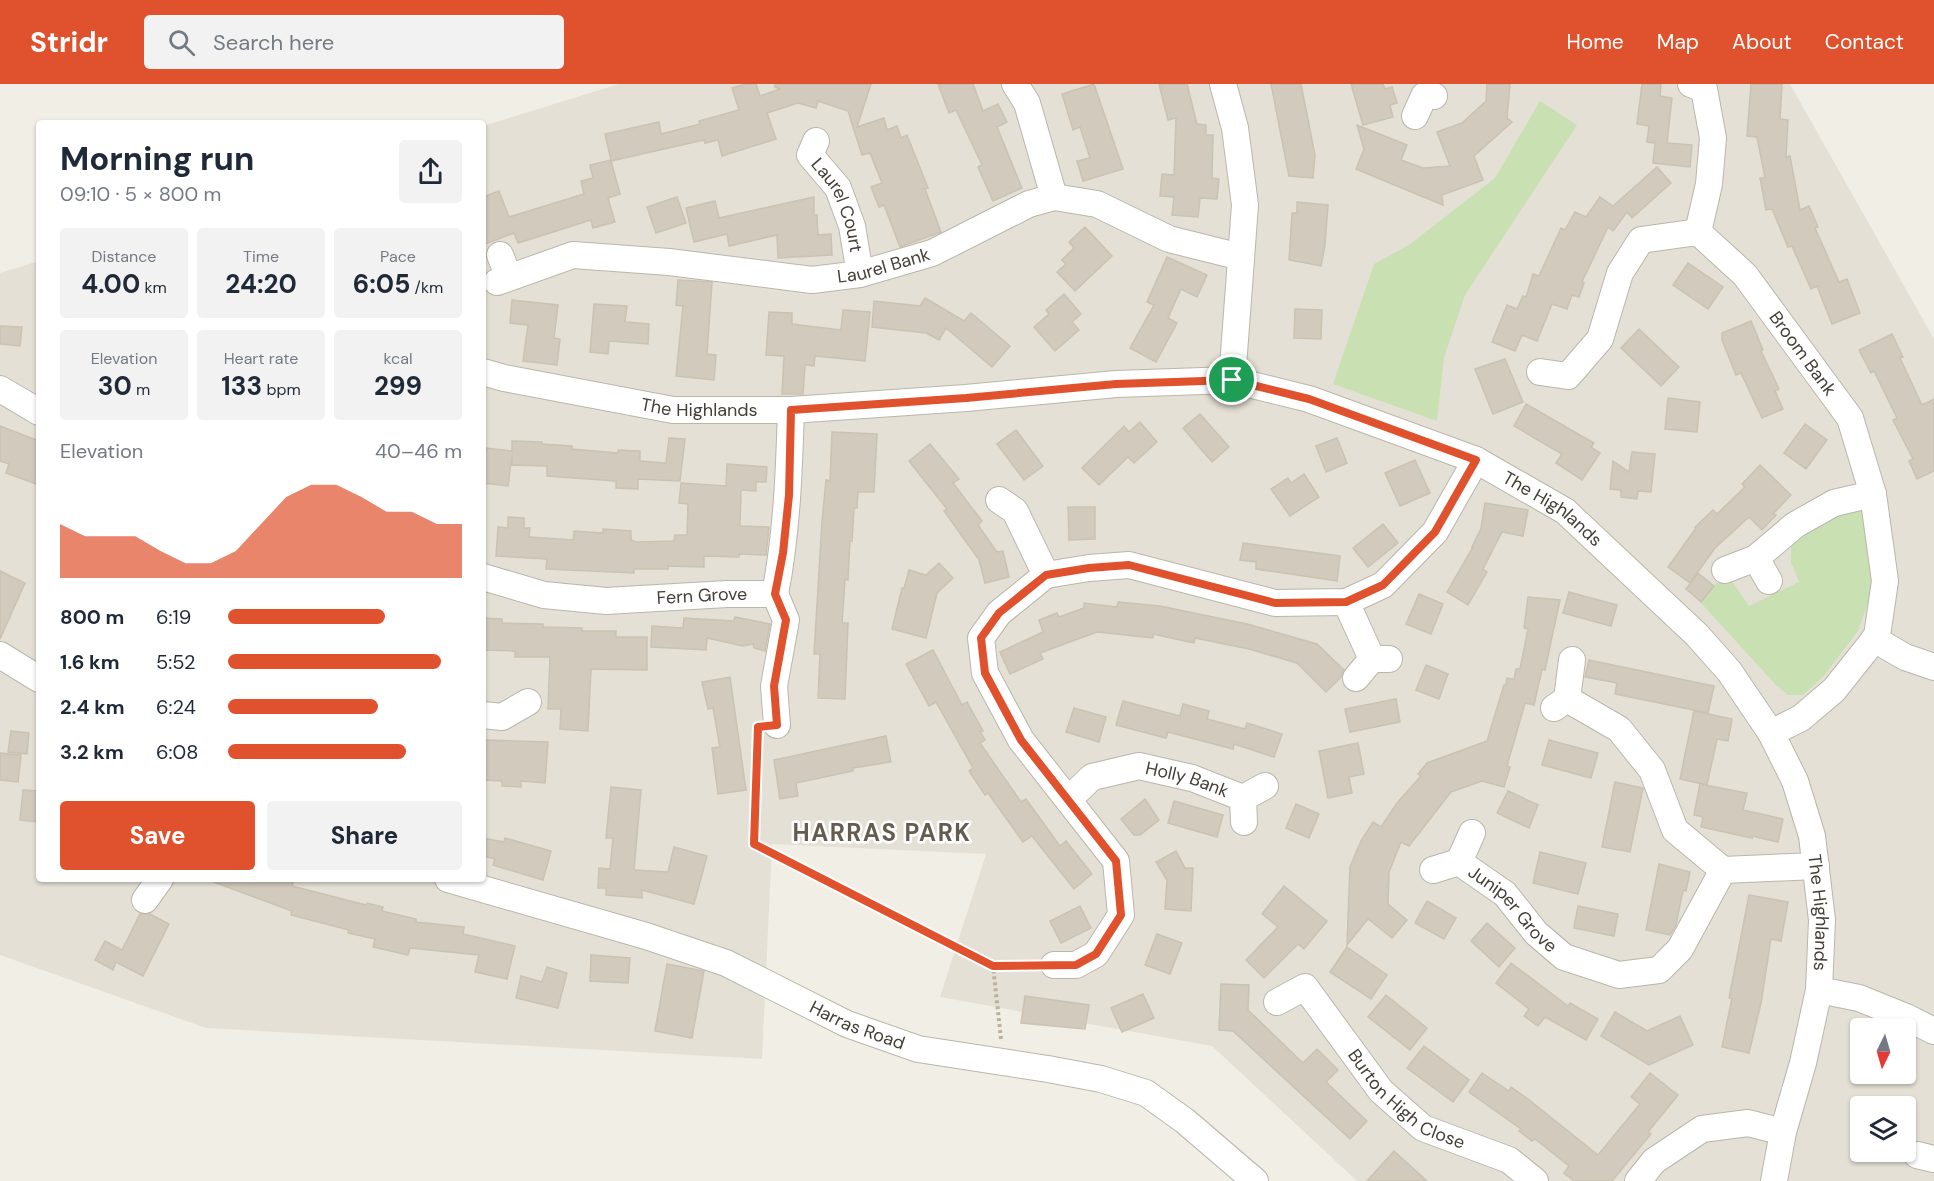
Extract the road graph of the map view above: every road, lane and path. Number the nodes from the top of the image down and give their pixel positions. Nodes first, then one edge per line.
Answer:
1 (1015, 84) edge
2 (1223, 84) edge
3 (1702, 86) edge
4 (816, 141) dead end
5 (1054, 197) junction
6 (1698, 232) junction
7 (1241, 257) junction
8 (502, 271) dead end
9 (860, 274) junction
10 (1540, 372) dead end
11 (486, 373) edge
12 (1232, 380) junction
13 (0, 389) edge
14 (36, 410) edge
15 (791, 410) junction
16 (1476, 460) junction
17 (1873, 494) junction
18 (1017, 505) dead end
19 (1756, 558) junction
20 (1725, 570) dead end
21 (1046, 575) junction
22 (486, 578) edge
23 (1770, 581) dead end
24 (775, 594) junction
25 (1346, 602) junction
26 (1874, 639) junction
27 (0, 655) edge
28 (1572, 660) dead end
29 (1373, 665) dead end
30 (1934, 667) edge
31 (36, 677) edge
32 (528, 702) dead end
33 (486, 715) edge
34 (775, 726) joint
35 (1772, 733) junction
36 (1069, 799) junction
37 (1251, 802) dead end
38 (1472, 833) dead end
39 (1459, 862) junction
40 (1816, 866) junction
41 (1433, 870) dead end
42 (1723, 870) junction
43 (158, 882) edge
44 (457, 882) edge
45 (145, 900) dead end
46 (1054, 965) joint
47 (993, 966) junction
48 (1819, 990) junction
49 (1277, 1002) dead end
50 (1934, 1031) edge
51 (1003, 1062) junction
52 (1783, 1132) junction
53 (1255, 1181) edge
54 (1535, 1181) edge
55 (1638, 1181) edge
56 (1774, 1181) edge

1 - 5 street
2 - 7 street
3 - 6 street
4 - 9 street, Laurel Court
5 - 7 street, Laurel Bank
5 - 9 street, Laurel Bank
6 - 10 street
6 - 17 street, Broom Bank
7 - 12 street
8 - 9 street, Laurel Bank
11 - 15 street, The Highlands
12 - 15 street, The Highlands
12 - 16 street, The Highlands
13 - 14 street
15 - 24 street
16 - 25 street
16 - 35 street, The Highlands
17 - 19 street
17 - 26 street, Broom Bank
18 - 21 street
19 - 20 street
19 - 23 street
21 - 25 street
21 - 36 street
22 - 24 street, Fern Grove
24 - 34 street
25 - 29 street
26 - 30 street
26 - 35 street, Broom Bank
27 - 31 street
28 - 42 street
32 - 33 street
34 - 47 path
35 - 40 street, The Highlands
36 - 37 street, Holly Bank
36 - 46 street
38 - 39 street, Juniper Grove
39 - 41 street, Juniper Grove
39 - 42 street, Juniper Grove
40 - 42 street
40 - 48 street, The Highlands
43 - 45 street
44 - 51 street, Harras Road
46 - 47 path
47 - 51 path
48 - 50 street
48 - 52 street, The Highlands
49 - 54 street, Burton High Close
51 - 53 street, Harras Road
52 - 55 street
52 - 56 street, The Highlands

